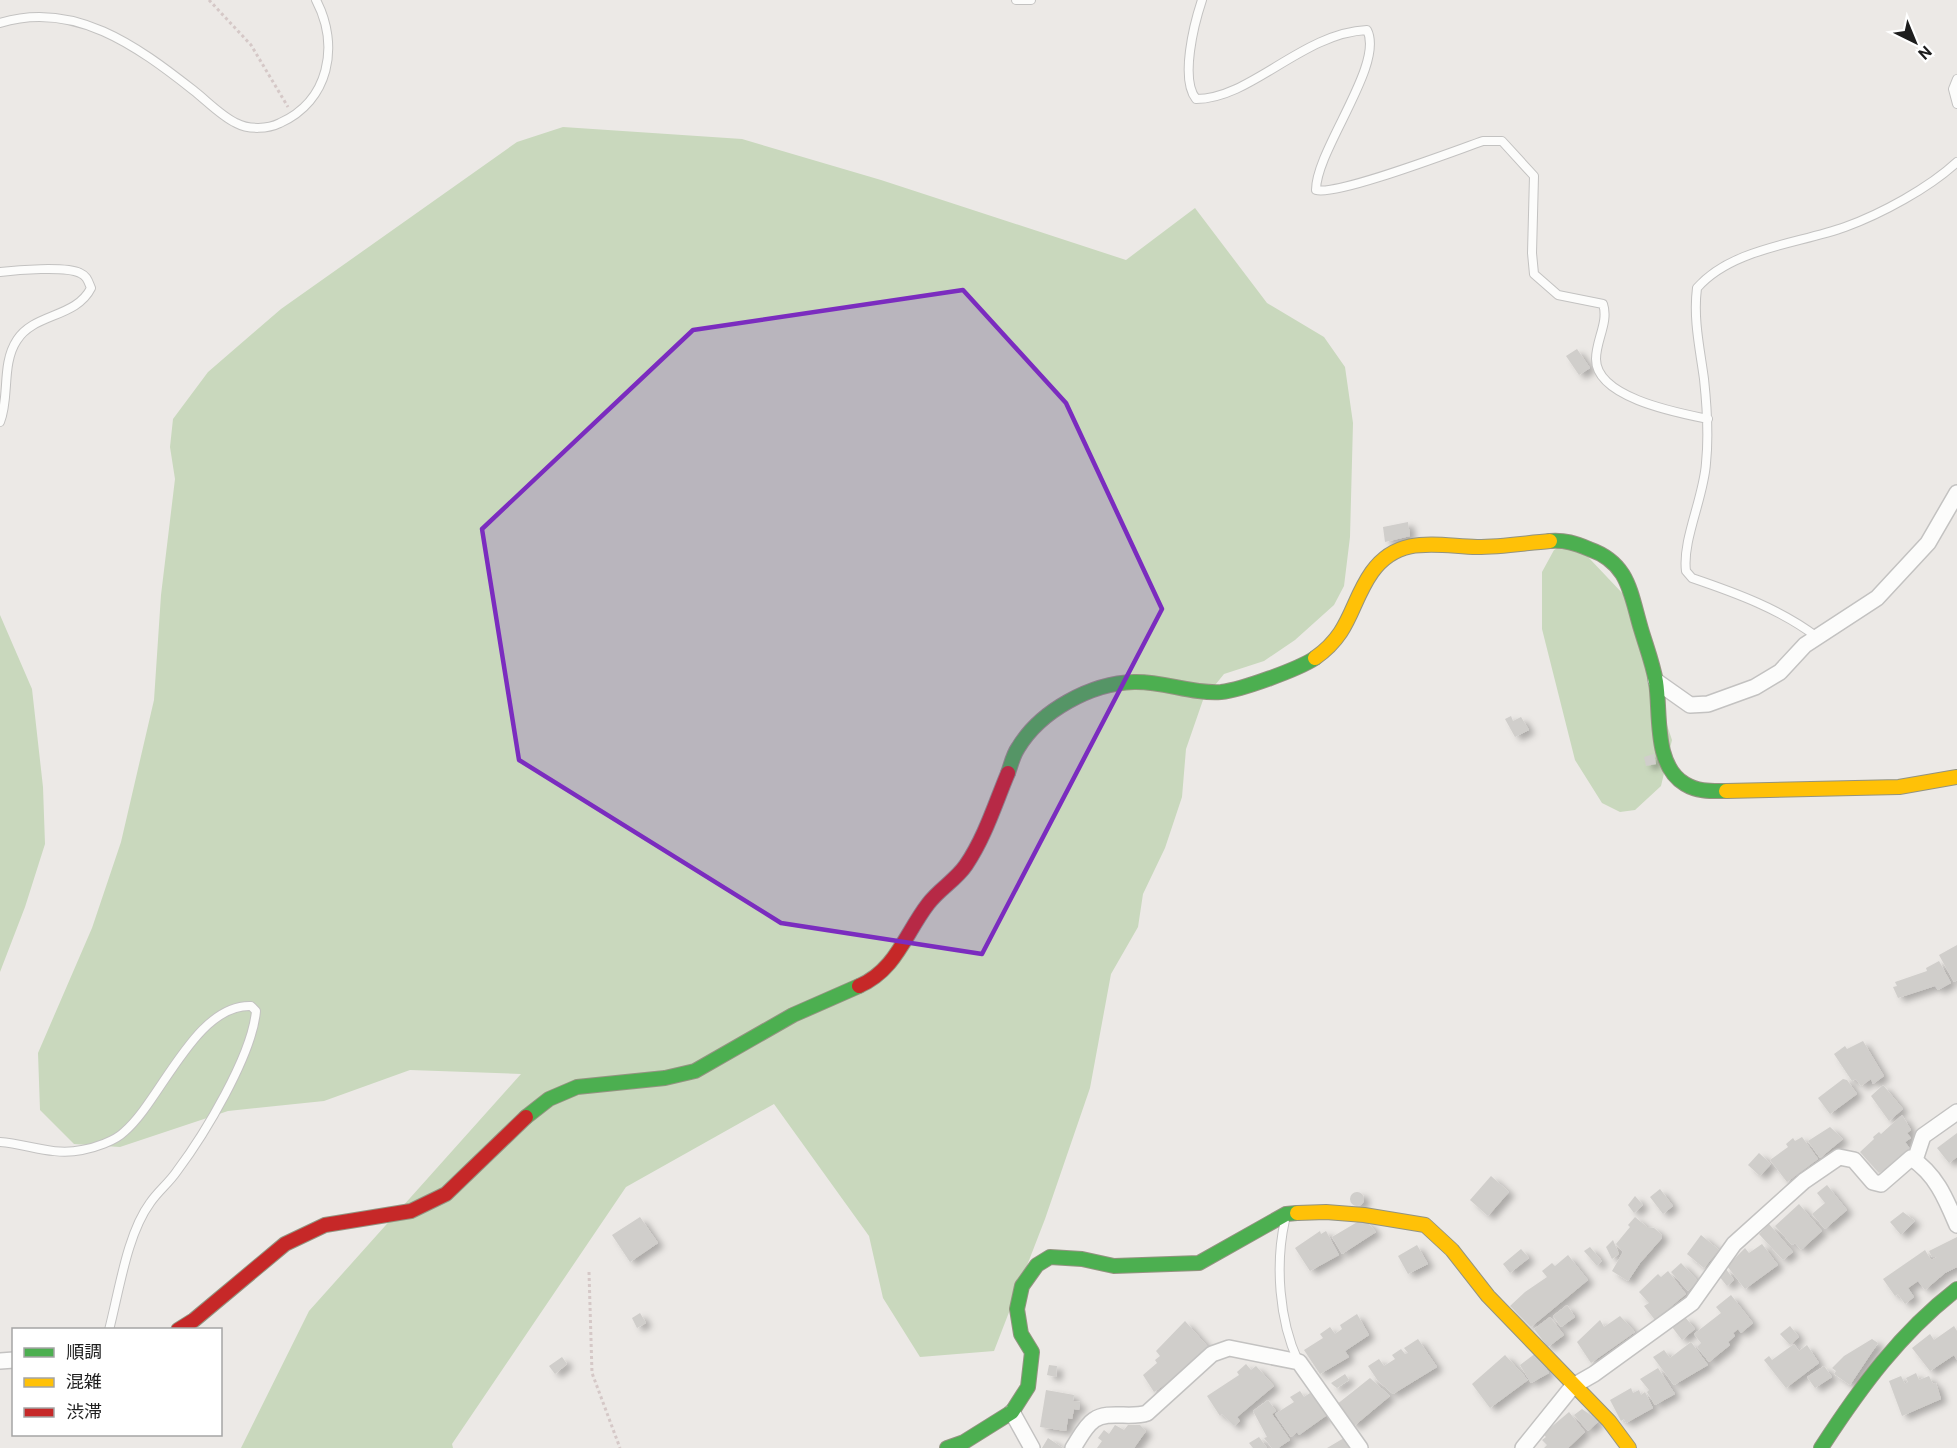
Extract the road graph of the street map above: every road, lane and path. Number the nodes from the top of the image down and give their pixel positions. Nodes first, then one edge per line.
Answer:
1 (210, 0) edge
2 (316, 0) edge
3 (1016, 0) edge
4 (1031, 0) edge
5 (1202, 0) edge
6 (0, 23) edge
7 (1957, 79) edge
8 (1957, 104) edge
9 (293, 117) junction
10 (1957, 162) edge
11 (0, 272) edge
12 (1708, 419) junction
13 (0, 422) edge
14 (1957, 493) edge
15 (1818, 637) junction
16 (1656, 681) junction
17 (1957, 777) edge
18 (1957, 1112) edge
19 (0, 1142) edge
20 (1915, 1160) junction
21 (1286, 1214) junction
22 (1957, 1225) edge
23 (589, 1272) dead end
24 (1957, 1289) edge
25 (109, 1328) edge
26 (180, 1328) edge
27 (1299, 1362) junction
28 (1574, 1386) junction
29 (1012, 1412) junction
30 (620, 1448) edge
31 (946, 1448) edge
32 (1032, 1448) edge
33 (1073, 1448) edge
34 (1360, 1448) edge
35 (1523, 1448) edge
36 (1629, 1448) edge
37 (1821, 1448) edge

1 - 9 path
2 - 9 lane
3 - 4 lane
5 - 12 lane
6 - 9 lane
7 - 8 lane
10 - 12 lane
11 - 13 lane
12 - 15 lane
14 - 15 street
15 - 16 street
16 - 17 street
16 - 26 street
18 - 20 street
19 - 25 lane
20 - 22 street
20 - 28 street
21 - 27 lane
21 - 28 street
21 - 29 street
23 - 30 path
24 - 37 street
27 - 33 street
27 - 34 street
28 - 35 street
28 - 36 street
29 - 31 street
29 - 32 street

